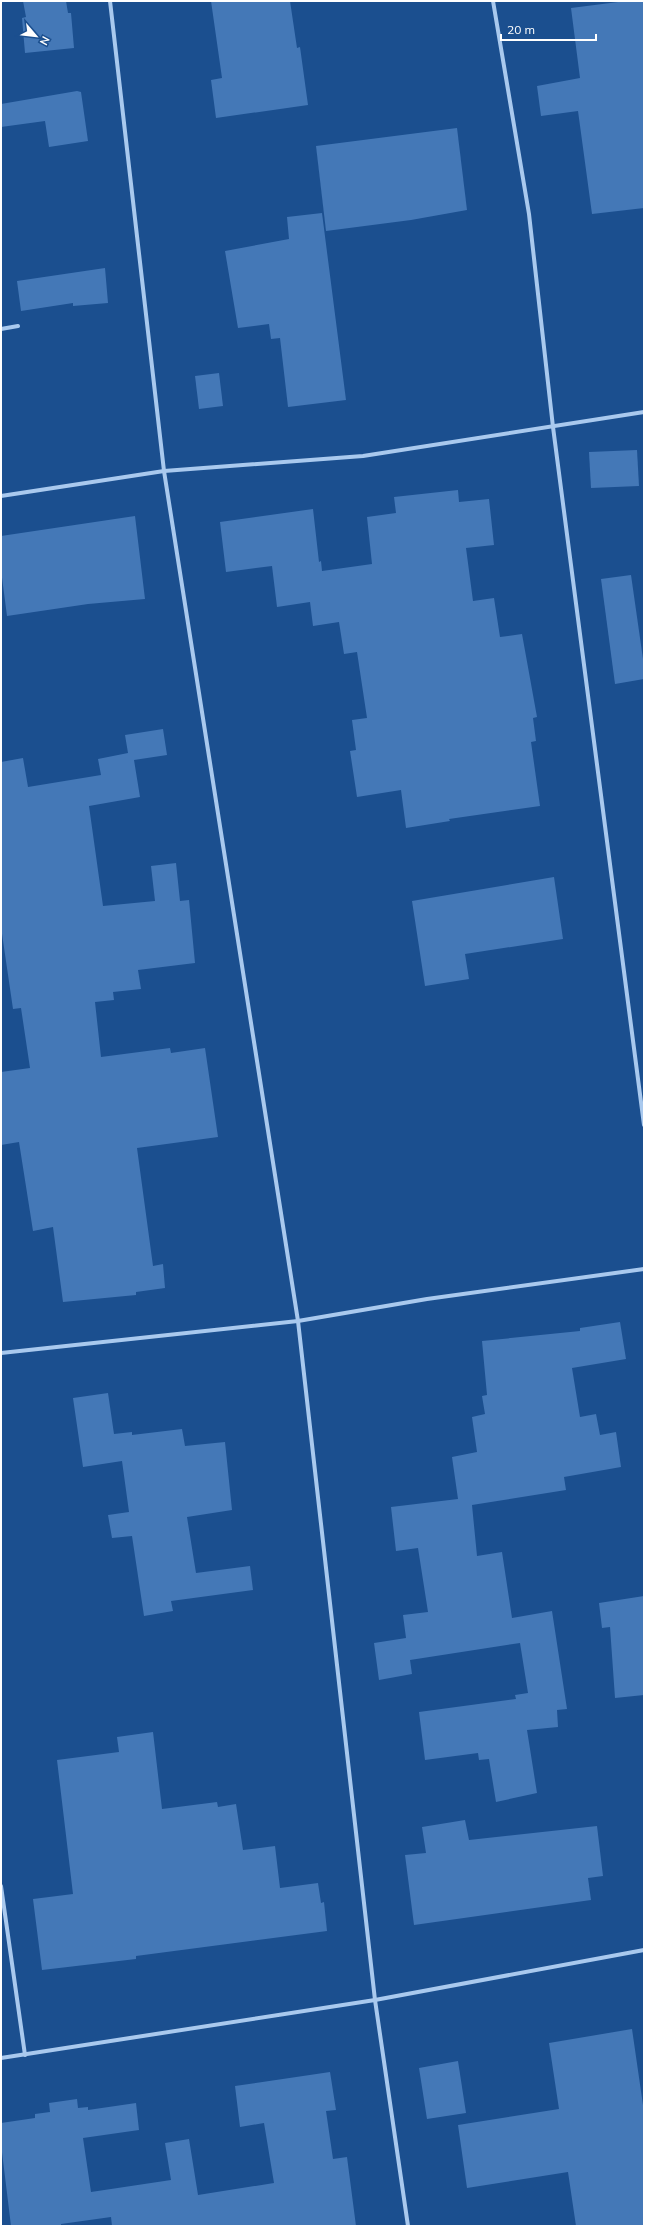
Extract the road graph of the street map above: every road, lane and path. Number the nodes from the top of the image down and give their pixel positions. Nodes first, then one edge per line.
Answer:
1 (110, 1) edge
2 (493, 1) edge
3 (18, 326) dead end
4 (1, 328) edge
5 (644, 412) edge
6 (553, 427) junction
7 (164, 471) junction
8 (1, 496) edge
9 (644, 1125) edge
10 (644, 1269) edge
11 (298, 1321) junction
12 (1, 1353) edge
13 (1, 1886) edge
14 (644, 1950) edge
15 (375, 2000) junction
16 (25, 2055) junction
17 (1, 2058) edge
18 (408, 2226) edge

1 - 7 street
2 - 6 street
3 - 4 street
5 - 6 street
6 - 7 street
6 - 9 street
7 - 8 street
7 - 11 street
10 - 11 street
11 - 12 street
11 - 15 street
13 - 16 street
14 - 15 street
15 - 16 street
15 - 18 street
16 - 17 street

